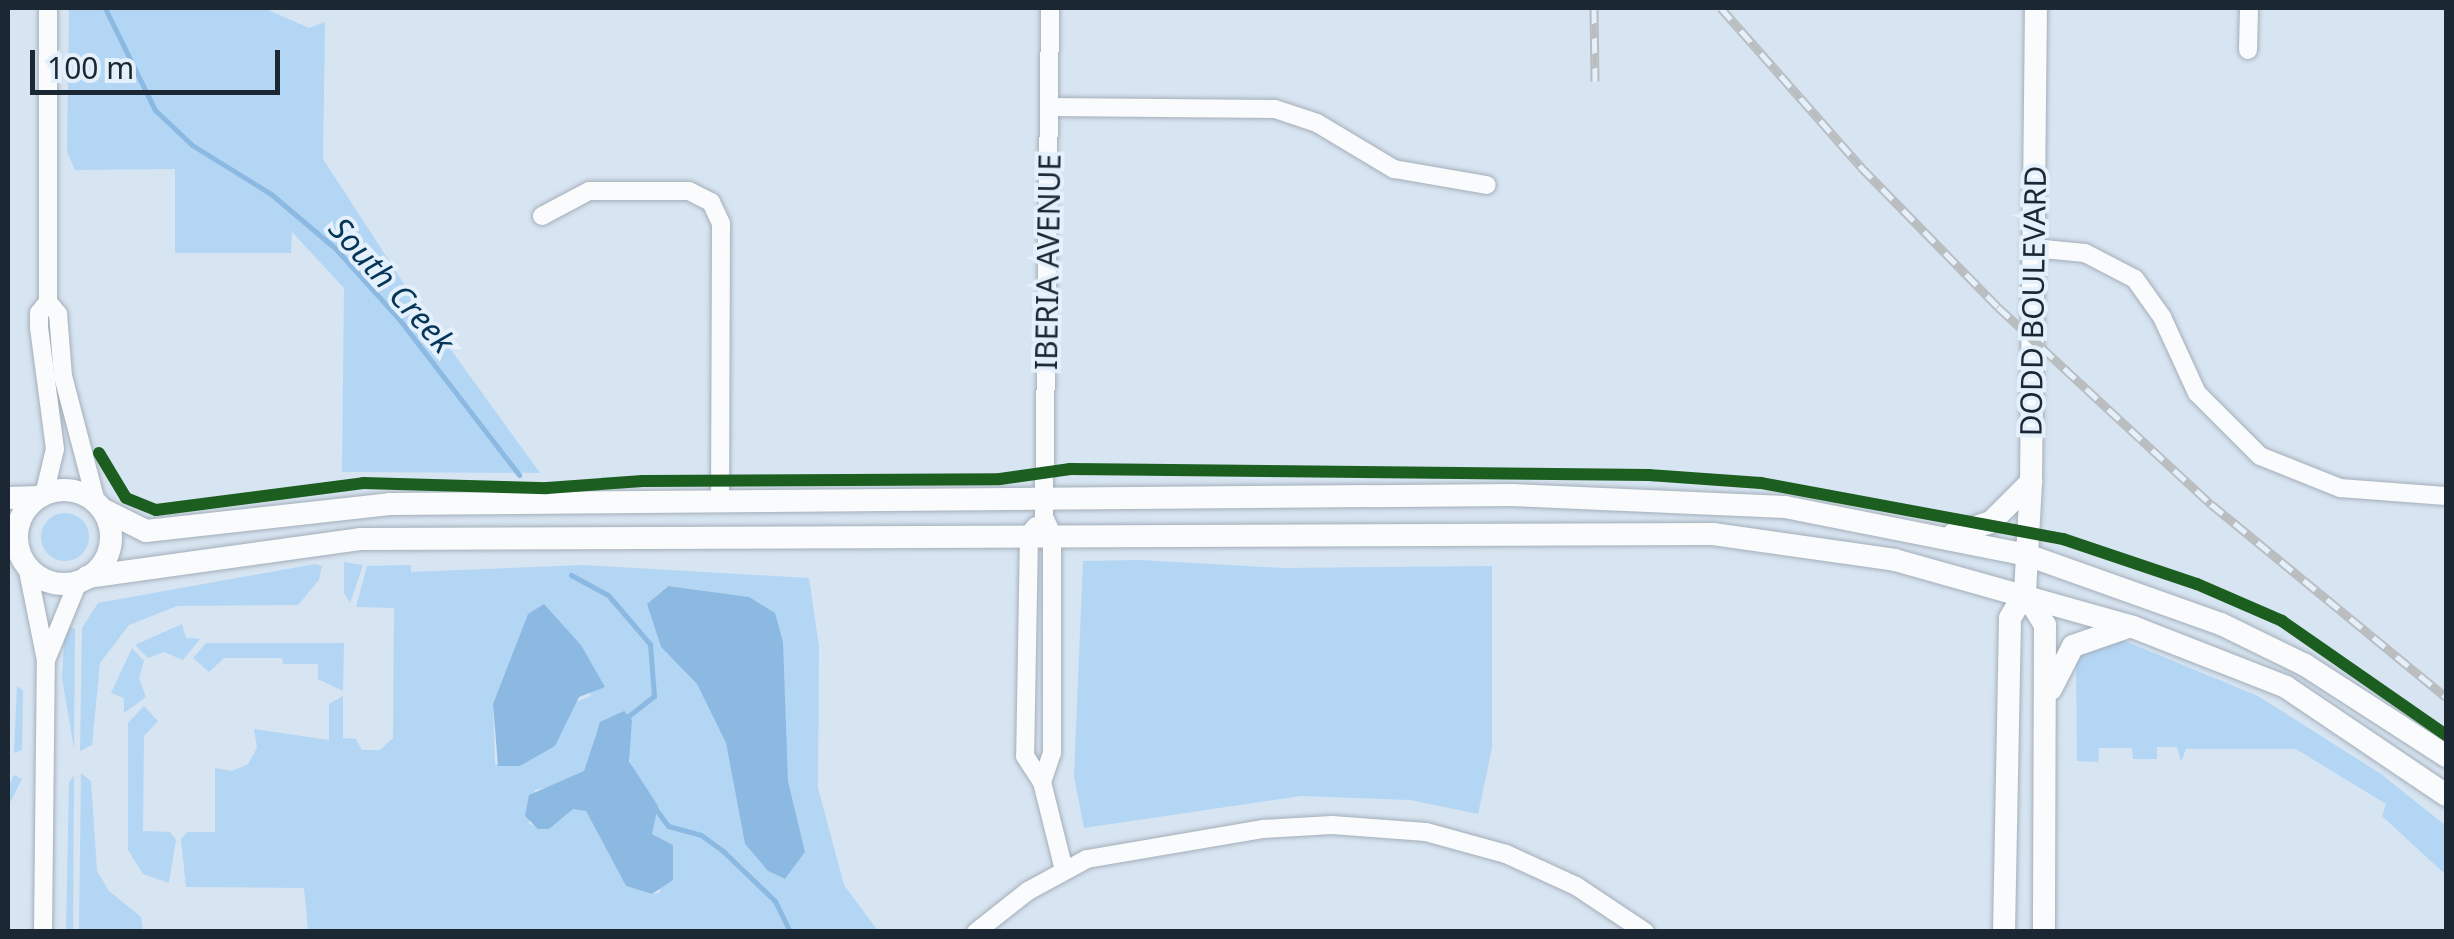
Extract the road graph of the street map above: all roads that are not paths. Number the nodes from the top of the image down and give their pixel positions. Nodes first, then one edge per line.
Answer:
1 (48, 8) edge
2 (1050, 8) edge
3 (2036, 8) edge
4 (2249, 8) edge
5 (2248, 50) dead end
6 (1050, 107) junction
7 (1487, 184) dead end
8 (542, 216) dead end
9 (2033, 248) junction
10 (48, 302) junction
11 (2032, 482) junction
12 (41, 496) junction
13 (2446, 496) edge
14 (8, 498) edge
15 (720, 503) junction
16 (99, 506) junction
17 (1043, 521) junction
18 (1941, 534) junction
19 (2027, 555) junction
20 (19, 558) edge
21 (83, 580) junction
22 (2025, 594) junction
23 (2132, 627) junction
24 (46, 660) junction
25 (2044, 716) junction
26 (2446, 756) edge
27 (1042, 782) junction
28 (2446, 795) edge
29 (1064, 870) junction
30 (2006, 926) edge
31 (43, 932) edge
32 (976, 932) edge
33 (1645, 932) edge
34 (2044, 932) edge

1 - 10 street
2 - 6 street, IBERIA AVENUE
3 - 9 main road, DODD BOULEVARD
4 - 5 street
6 - 7 street
6 - 17 street, IBERIA AVENUE
8 - 15 street
9 - 11 main road, DODD BOULEVARD
9 - 13 street
10 - 12 street
10 - 16 street
11 - 18 main road
11 - 19 main road, DODD BOULEVARD
12 - 14 main road
12 - 16 main road
12 - 20 main road
15 - 16 main road
15 - 17 main road
16 - 21 main road
17 - 18 main road
17 - 21 main road
17 - 22 main road
17 - 27 street, IBERIA AVENUE
17 - 27 street, IBERIA AVENUE
18 - 19 main road
19 - 22 main road, DODD BOULEVARD
19 - 26 main road
20 - 21 main road
20 - 24 street
21 - 24 street
22 - 23 main road
22 - 25 main road, DODD BOULEVARD
22 - 30 main road, DODD BOULEVARD
23 - 25 main road
23 - 28 main road
24 - 31 street
25 - 34 main road, DODD BOULEVARD
27 - 29 street, IBERIA AVENUE
29 - 32 street
29 - 33 street

